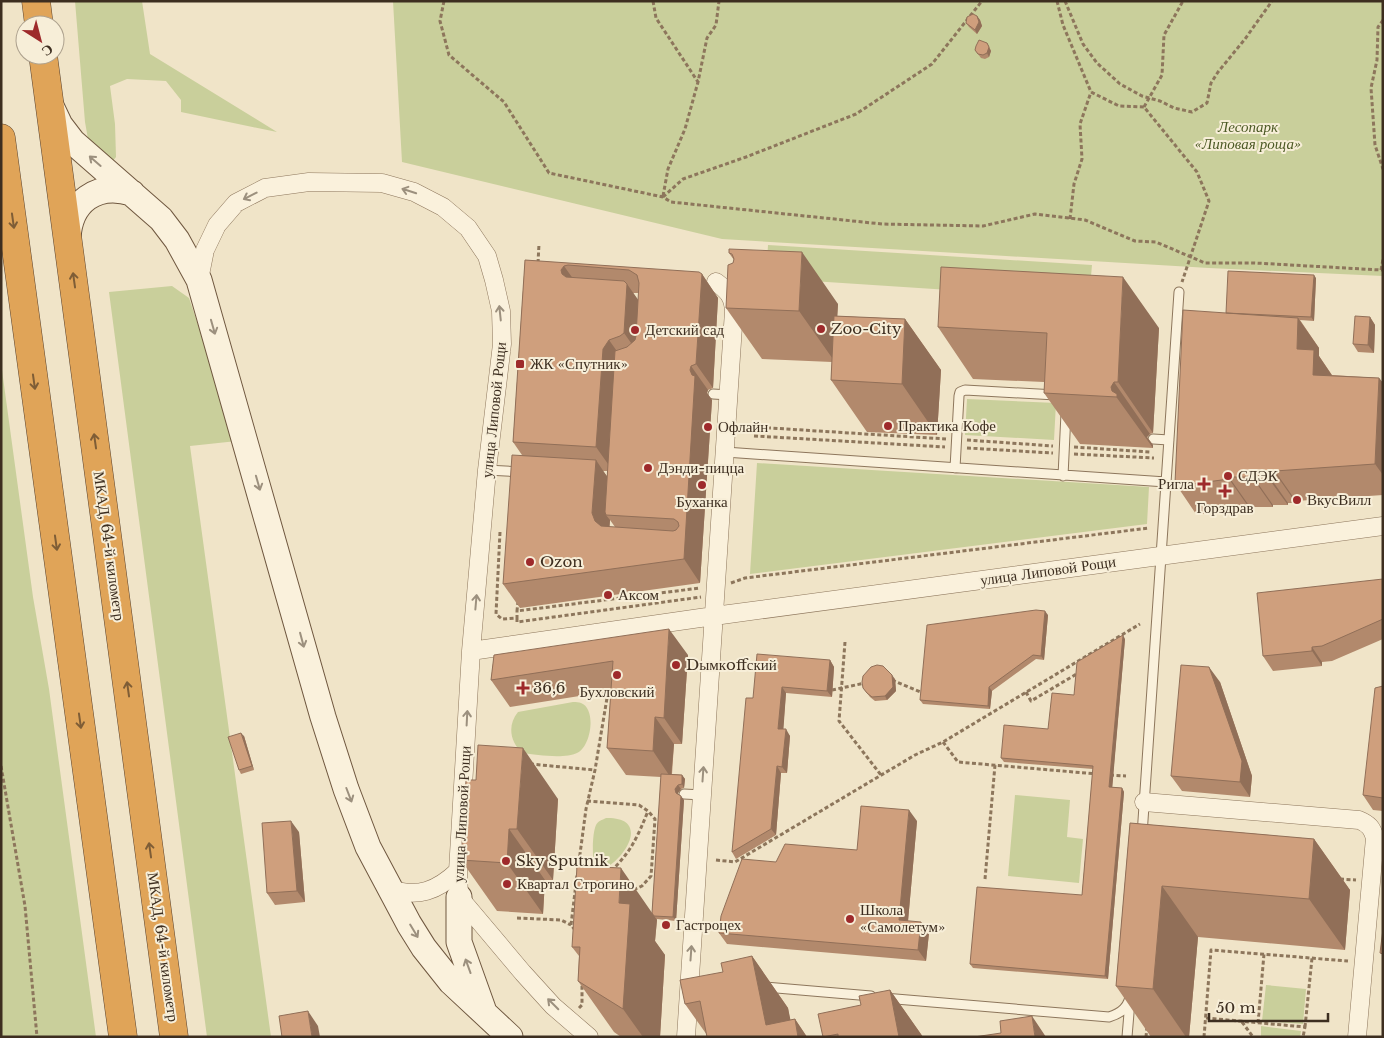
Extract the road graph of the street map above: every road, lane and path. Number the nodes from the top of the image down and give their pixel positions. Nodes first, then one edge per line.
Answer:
1 (36, 1) edge
2 (444, 1) edge
3 (653, 1) edge
4 (719, 1) edge
5 (982, 1) edge
6 (1057, 1) edge
7 (1065, 1) edge
8 (1183, 1) edge
9 (1272, 1) edge
10 (38, 15) edge
11 (1383, 20) edge
12 (44, 65) edge
13 (698, 82) junction
14 (1091, 92) junction
15 (1148, 98) junction
16 (49, 103) junction
17 (1144, 107) junction
18 (1, 138) edge
19 (1383, 169) edge
20 (132, 193) junction
21 (663, 196) junction
22 (1070, 219) junction
23 (68, 238) junction
24 (208, 243) junction
25 (539, 244) dead end
26 (180, 245) junction
27 (1190, 257) junction
28 (1383, 259) edge
29 (538, 264) edge
30 (1382, 270) edge
31 (199, 280) junction
32 (711, 282) dead end
33 (1179, 292) joint
34 (853, 434) edge
35 (1153, 439) dead end
36 (1169, 440) junction
37 (852, 442) dead end
38 (725, 452) junction
39 (955, 468) junction
40 (487, 470) junction
41 (529, 472) edge
42 (1063, 476) junction
43 (1166, 482) junction
44 (1383, 526) edge
45 (1148, 528) dead end
46 (500, 529) dead end
47 (1161, 555) junction
48 (688, 584) dead end
49 (726, 585) dead end
50 (704, 588) dead end
51 (688, 590) junction
52 (703, 596) dead end
53 (518, 599) edge
54 (517, 611) junction
55 (714, 616) junction
56 (517, 618) junction
57 (1140, 624) dead end
58 (845, 642) dead end
59 (471, 651) junction
60 (1087, 672) edge
61 (886, 678) edge
62 (872, 681) edge
63 (832, 690) dead end
64 (1026, 692) junction
65 (924, 694) edge
66 (607, 698) dead end
67 (943, 742) junction
68 (521, 763) edge
69 (995, 765) junction
70 (1, 766) edge
71 (594, 770) junction
72 (1098, 774) edge
73 (880, 775) junction
74 (1108, 775) edge
75 (1126, 776) dead end
76 (684, 794) dead end
77 (702, 795) junction
78 (587, 801) junction
79 (1144, 802) junction
80 (648, 811) junction
81 (659, 816) edge
82 (654, 833) junction
83 (1141, 841) edge
84 (716, 860) dead end
85 (458, 872) junction
86 (604, 875) edge
87 (1332, 878) dead end
88 (985, 879) dead end
89 (1363, 881) dead end
90 (390, 889) junction
91 (575, 889) junction
92 (582, 890) edge
93 (628, 891) dead end
94 (459, 897) junction
95 (517, 918) dead end
96 (571, 925) junction
97 (579, 935) edge
98 (1264, 954) junction
99 (1312, 958) junction
100 (1356, 962) dead end
101 (582, 977) edge
102 (755, 987) edge
103 (484, 1012) junction
104 (1148, 1018) edge
105 (1206, 1018) junction
106 (1241, 1021) junction
107 (571, 1022) junction
108 (1258, 1022) junction
109 (1305, 1027) junction
110 (37, 1037) edge
111 (123, 1037) edge
112 (174, 1037) edge
113 (510, 1037) edge
114 (589, 1037) edge
115 (686, 1037) edge
116 (1127, 1037) edge
117 (1146, 1037) edge
118 (1204, 1037) edge
119 (1253, 1037) edge
120 (1304, 1037) edge
121 (1358, 1037) edge

1 - 10 highway
2 - 21 path
3 - 13 path
4 - 13 path
5 - 21 path
6 - 14 path
7 - 15 path
8 - 15 path
9 - 15 path
11 - 19 path
12 - 16 highway, МКАД, 64-й километр
13 - 21 path
14 - 17 path
14 - 22 path
15 - 17 path
20 -> 16 street
16 - 23 highway, МКАД, 64-й километр
17 - 27 path
18 -> 111 highway
20 - 23 street
20 - 26 street
21 - 22 path
22 - 27 path
112 -> 23 highway, МКАД, 64-й километр
24 - 26 street
24 - 31 street, улица Липовой Рощи
40 -> 24 street, улица Липовой Рощи
25 - 29 path
26 - 31 street
27 - 30 path
27 - 33 path
28 - 30 path
31 -> 90 street
32 - 38 street
33 - 36 lane
34 - 37 path
35 - 36 lane
36 - 43 lane
38 - 39 lane
38 - 55 street
39 - 42 lane
39 - 42 lane
40 - 41 lane
59 -> 40 street, улица Липовой Рощи
42 - 43 lane
43 - 47 lane
44 - 47 street, улица Липовой Рощи
45 - 49 path
46 - 56 path
47 - 55 street, улица Липовой Рощи
47 - 79 lane
48 - 51 path
50 - 51 path
51 - 54 path
52 - 56 path
53 - 54 path
54 - 56 path
55 - 59 street, улица Липовой Рощи
77 -> 55 street
57 - 64 path
58 - 73 path
85 -> 59 street, улица Липовой Рощи
60 - 64 path
61 - 65 path
62 - 63 path, bridge
64 - 67 path
66 - 71 path
67 - 69 path
67 - 73 path
68 - 71 path
69 - 72 path
69 - 88 path
70 - 110 path
71 - 78 path
73 - 84 path
74 - 75 path
76 - 77 lane
115 -> 77 street
78 - 80 path
78 - 91 path
79 - 83 lane
79 - 121 street
80 - 82 path
80 - 86 path
81 - 82 path
82 - 93 path
85 - 90 street
85 - 94 street, улица Липовой Рощи
87 - 89 path
90 -> 103 street
91 - 92 path
91 - 96 path
103 -> 94 street
107 -> 94 street
95 - 96 path
96 - 97 path
98 - 99 path
98 - 105 path
98 - 108 path
99 - 100 path
99 - 109 path
101 - 107 path
102 - 116 lane
103 - 113 street
104 - 117 path
105 - 106 path
105 - 118 path
106 - 108 path
106 - 119 path
107 - 114 street
108 - 109 path
109 - 120 path

